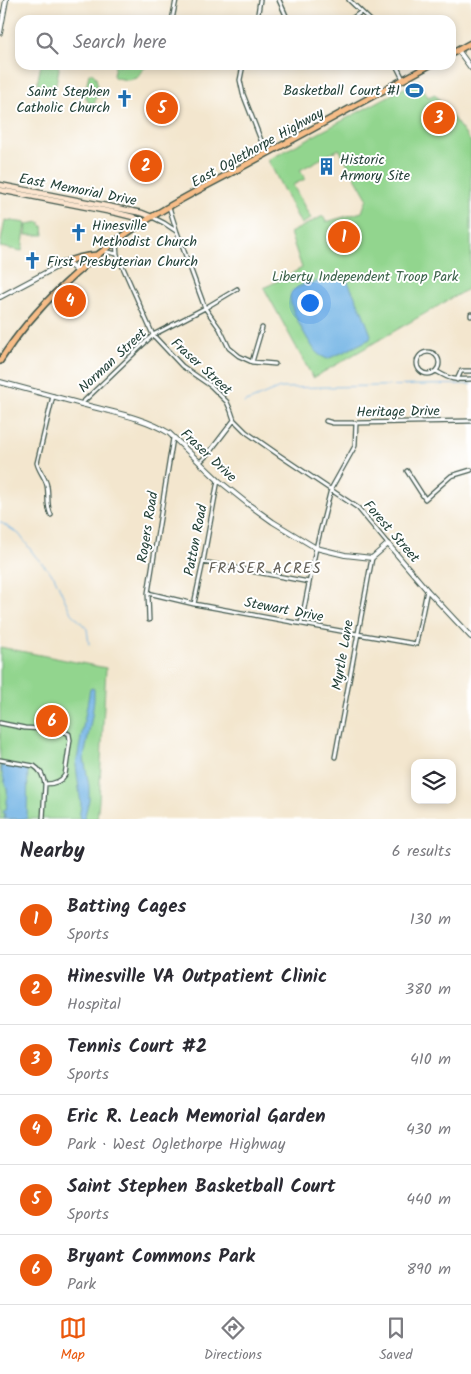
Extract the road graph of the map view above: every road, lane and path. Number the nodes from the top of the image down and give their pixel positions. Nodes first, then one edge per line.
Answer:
1 (6, 0) edge
2 (176, 0) edge
3 (260, 0) edge
4 (279, 0) edge
5 (349, 0) edge
6 (361, 12) junction
7 (173, 15) edge
8 (257, 15) edge
9 (286, 15) edge
10 (357, 15) edge
11 (364, 15) edge
12 (1, 21) edge
13 (0, 34) edge
14 (471, 43) edge
15 (458, 50) joint
16 (471, 68) edge
17 (242, 70) edge
18 (399, 70) edge
19 (421, 70) edge
20 (404, 80) junction
21 (267, 154) junction
22 (0, 184) edge
23 (0, 190) edge
24 (170, 207) junction
25 (152, 217) junction
26 (144, 222) junction
27 (176, 232) junction
28 (115, 241) junction
29 (103, 251) junction
30 (117, 254) junction
31 (98, 255) junction
32 (62, 264) junction
33 (78, 272) junction
34 (237, 289) dead end
35 (0, 297) edge
36 (205, 308) junction
37 (262, 328) dead end
38 (153, 335) junction
39 (0, 361) edge
40 (252, 362) junction
41 (274, 364) dead end
42 (436, 371) junction
43 (471, 371) edge
44 (471, 379) edge
45 (457, 380) junction
46 (0, 382) edge
47 (53, 396) junction
48 (81, 404) junction
49 (234, 420) junction
50 (326, 421) dead end
51 (471, 421) edge
52 (356, 423) junction
53 (173, 438) junction
54 (200, 462) junction
55 (471, 470) edge
56 (407, 471) dead end
57 (218, 480) junction
58 (331, 489) junction
59 (51, 515) dead end
60 (388, 544) junction
61 (316, 548) junction
62 (372, 558) junction
63 (203, 562) junction
64 (309, 582) junction
65 (427, 590) junction
66 (148, 594) junction
67 (194, 604) junction
68 (149, 620) dead end
69 (301, 624) junction
70 (357, 634) junction
71 (471, 637) edge
72 (0, 723) edge
73 (335, 757) dead end
74 (0, 760) edge
75 (45, 784) junction
76 (43, 819) edge

1 - 12 street
2 - 7 street
3 - 8 street
4 - 9 street
5 - 6 street
6 - 10 street
6 - 11 street
12 - 13 street
14 - 15 highway
15 - 16 street
17 - 21 street
18 - 20 street
19 - 20 highway, East Oglethorpe Highway
20 - 21 highway, East Oglethorpe Highway
21 - 24 highway, East Oglethorpe Highway
22 - 25 main road, East Memorial Drive
23 - 26 main road, East Memorial Drive
24 - 25 highway, East Oglethorpe Highway
24 - 27 street
25 - 26 highway, East Oglethorpe Highway
25 - 27 street
26 - 28 highway, East Oglethorpe Highway
27 - 36 street
28 - 29 highway, East Oglethorpe Highway
28 - 30 street, Fraser Street
29 - 30 street
29 - 31 highway, East Oglethorpe Highway
30 - 38 street, Fraser Street
31 - 32 highway
31 - 33 highway, East Oglethorpe Highway
32 - 33 street
32 - 35 street
33 - 39 highway, East Oglethorpe Highway
34 - 36 street, Norman Street
36 - 38 street, Norman Street
36 - 40 street
37 - 40 street
38 - 48 street, Norman Street
38 - 49 street, Fraser Street
40 - 41 street
42 - 42 street
42 - 45 street
43 - 45 street
44 - 45 street
46 - 47 street, Fraser Drive
47 - 48 street, Fraser Drive
47 - 59 street
48 - 53 street, Fraser Drive
49 - 54 street
49 - 58 street, Forest Street
50 - 52 street, Heritage Drive
51 - 52 street, Heritage Drive
52 - 58 street
53 - 54 street, Fraser Drive
53 - 66 street, Rogers Road
54 - 57 street, Fraser Drive
55 - 56 street
57 - 61 street, Fraser Drive
57 - 63 street, Patton Road
58 - 60 street, Forest Street
58 - 61 street
60 - 62 street
60 - 65 street, Forest Street
61 - 62 street, Fraser Drive
61 - 64 street
62 - 70 street, Myrtle Lane
63 - 64 street
63 - 67 street, Patton Road
64 - 69 street
65 - 70 street, Stewart Drive
65 - 71 street, Forest Street
66 - 67 street, Stewart Drive
66 - 68 street, Rogers Road
67 - 69 street, Stewart Drive
69 - 70 street, Stewart Drive
70 - 73 street, Myrtle Lane
72 - 75 street
74 - 75 street
75 - 76 street

